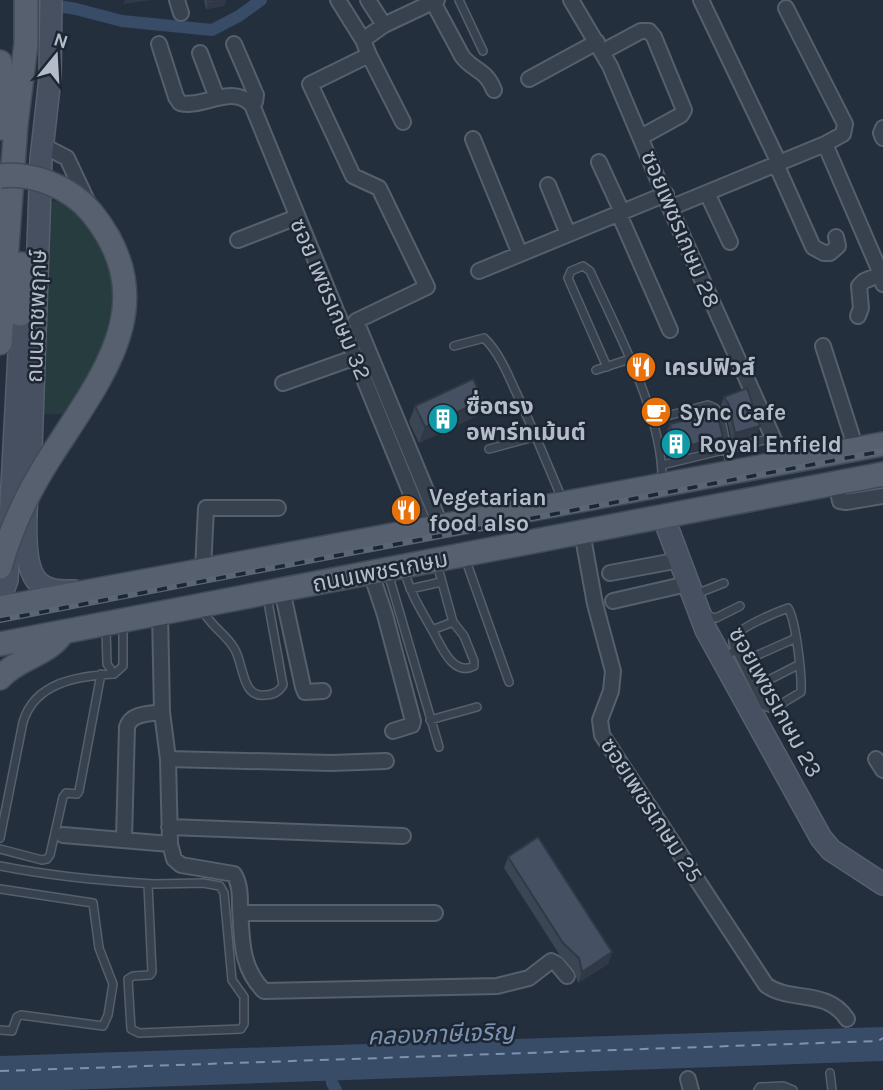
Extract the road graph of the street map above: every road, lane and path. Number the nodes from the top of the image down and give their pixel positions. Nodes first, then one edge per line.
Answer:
1 (338, 0) edge
2 (459, 0) edge
3 (572, 0) edge
4 (701, 0) edge
5 (435, 1) edge
6 (369, 2) edge
7 (26, 8) edge
8 (786, 8) dead end
9 (52, 9) edge
10 (349, 18) junction
11 (384, 24) junction
12 (363, 40) junction
13 (26, 44) junction
14 (159, 44) dead end
15 (234, 44) dead end
16 (599, 47) junction
17 (483, 51) dead end
18 (200, 53) dead end
19 (369, 55) junction
20 (0, 62) edge
21 (529, 79) dead end
22 (494, 90) dead end
23 (217, 98) junction
24 (251, 104) junction
25 (403, 122) dead end
26 (0, 128) edge
27 (883, 128) edge
28 (642, 137) junction
29 (883, 138) edge
30 (473, 139) dead end
31 (825, 144) junction
32 (42, 152) junction
33 (599, 162) dead end
34 (778, 163) junction
35 (0, 176) edge
36 (548, 185) dead end
37 (707, 193) junction
38 (668, 201) junction
39 (620, 213) junction
40 (297, 217) junction
41 (568, 234) junction
42 (836, 237) dead end
43 (238, 240) dead end
44 (730, 242) dead end
45 (520, 254) junction
46 (479, 271) dead end
47 (882, 279) edge
48 (20, 314) junction
49 (858, 317) dead end
50 (670, 330) dead end
51 (0, 342) edge
52 (454, 346) dead end
53 (822, 346) dead end
54 (356, 356) junction
55 (630, 359) junction
56 (607, 367) junction
57 (596, 370) dead end
58 (283, 383) dead end
59 (652, 421) junction
60 (77, 424) dead end
61 (537, 436) junction
62 (773, 438) junction
63 (883, 444) edge
64 (14, 446) junction
65 (728, 448) junction
66 (489, 449) dead end
67 (856, 449) junction
68 (784, 462) junction
69 (731, 471) junction
70 (883, 474) edge
71 (662, 475) junction
72 (836, 483) junction
73 (883, 496) edge
74 (563, 502) junction
75 (278, 508) dead end
76 (0, 516) edge
77 (663, 516) junction
78 (432, 526) junction
79 (582, 531) junction
80 (450, 556) junction
81 (680, 560) junction
82 (0, 567) edge
83 (387, 569) junction
84 (203, 570) junction
85 (610, 573) dead end
86 (442, 582) junction
87 (724, 583) dead end
88 (410, 589) junction
89 (84, 591) junction
90 (693, 591) junction
91 (274, 592) junction
92 (0, 599) edge
93 (613, 601) dead end
94 (201, 605) junction
95 (740, 606) dead end
96 (0, 608) edge
97 (160, 613) junction
98 (115, 622) junction
99 (453, 622) junction
100 (432, 629) junction
101 (63, 632) junction
102 (796, 638) junction
103 (0, 641) edge
104 (733, 657) junction
105 (798, 665) junction
106 (101, 674) junction
107 (114, 674) junction
108 (0, 678) edge
109 (509, 682) dead end
110 (755, 687) junction
111 (323, 691) dead end
112 (477, 707) dead end
113 (162, 712) junction
114 (430, 720) junction
115 (393, 730) dead end
116 (439, 747) dead end
117 (168, 759) junction
118 (386, 761) dead end
119 (169, 827) junction
120 (63, 835) dead end
121 (402, 836) dead end
122 (0, 838) edge
123 (124, 840) junction
124 (170, 844) junction
125 (0, 849) edge
126 (0, 866) edge
127 (148, 884) junction
128 (883, 884) edge
129 (0, 889) edge
130 (241, 913) junction
131 (435, 913) dead end
132 (568, 976) dead end
133 (847, 1019) dead end
134 (0, 1030) edge
135 (830, 1073) dead end
136 (758, 1090) edge
137 (793, 1090) edge
138 (832, 1090) edge

1 - 10 street
2 - 17 lane
3 - 16 street, ซอยเพชรเกษม 28
4 - 34 street
5 - 11 street
5 - 22 street
6 - 10 street
6 - 11 street
7 - 13 main road, ถนนราชพฤกษ์
8 - 31 street
9 - 32 main road, ถนนราชพฤกษ์
10 - 12 street
11 - 12 street
12 - 19 street
13 - 48 main road
13 - 51 main road, ถนนราชพฤกษ์
14 - 23 street
15 - 24 street, ซอย เพชรเกษม 32
16 - 21 street
16 - 28 street, ซอยเพชรเกษม 28
16 - 28 street
18 - 23 street
19 - 25 street
19 - 78 street
20 - 26 main road
23 - 24 street
24 - 40 street, ซอย เพชรเกษม 32
27 - 29 street
28 - 38 street, ซอยเพชรเกษม 28
30 - 45 street
31 - 34 street
31 - 47 street
32 - 48 main road
32 - 60 street
32 - 89 main road, ถนนราชพฤกษ์
33 - 39 street
34 - 37 street
34 - 42 street
35 - 82 main road, bridge
36 - 41 street
37 - 38 street
37 - 44 street
38 - 39 street
38 - 62 street, ซอยเพชรเกษม 28
39 - 41 street
39 - 50 street
40 - 43 street
40 - 54 street, ซอย เพชรเกษม 32
41 - 45 street
45 - 46 street
47 - 49 street
48 - 64 main road
52 - 61 lane
53 - 67 street
54 - 58 street
54 - 78 street, ซอย เพชรเกษม 32
55 - 56 lane
55 - 56 lane
55 - 59 lane
56 - 57 lane
59 - 65 lane
59 - 71 lane
61 - 66 lane
61 - 74 lane
62 - 65 lane
62 - 68 street, ซอยเพชรเกษม 28
63 - 67 main road, ถนนเพชรเกษม
64 - 76 main road
64 - 92 main road
65 - 69 lane
65 - 71 lane
67 - 68 main road, ถนนเพชรเกษม
68 - 69 main road, ถนนเพชรเกษม
69 - 71 main road, ถนนเพชรเกษม
70 - 72 main road, ถนนเพชรเกษม
71 - 74 main road, ถนนเพชรเกษม
72 - 73 street
72 - 77 main road, ถนนเพชรเกษม
74 - 78 main road, ถนนเพชรเกษม
75 - 84 street
77 - 79 main road, ถนนเพชรเกษม
77 - 81 main road, ซอยเพชรเกษม 23
78 - 80 main road
78 - 84 main road, ถนนเพชรเกษม
79 - 80 main road, ถนนเพชรเกษม
79 - 133 street, ซอยเพชรเกษม 25
80 - 83 main road, ถนนเพชรเกษม
80 - 86 lane
80 - 109 lane
81 - 85 street
81 - 90 main road, ซอยเพชรเกษม 23
83 - 88 lane
83 - 91 main road, ถนนเพชรเกษม
83 - 114 lane
83 - 115 street
84 - 89 main road, ถนนเพชรเกษม
86 - 88 lane
86 - 99 lane
87 - 90 lane
88 - 100 lane
89 - 96 main road, ถนนเพชรเกษม
90 - 93 street
90 - 95 lane
90 - 104 main road, ซอยเพชรเกษม 23
91 - 94 main road, ถนนเพชรเกษม
91 - 94 lane
91 - 111 street
94 - 97 main road, ถนนเพชรเกษม
97 - 98 main road, ถนนเพชรเกษม
97 - 113 street
98 - 101 main road, ถนนเพชรเกษม
98 - 107 lane
98 - 107 lane
99 - 100 lane
99 - 100 lane
101 - 103 main road, ถนนเพชรเกษม
101 - 108 main road
102 - 104 lane
102 - 104 lane
102 - 105 lane
104 - 110 lane
104 - 128 main road, ซอยเพชรเกษม 23
105 - 110 lane
105 - 110 lane
106 - 107 lane
106 - 122 lane
106 - 125 lane
112 - 114 lane
113 - 117 street
113 - 123 street
114 - 116 lane
117 - 118 street
117 - 119 street
119 - 121 street
119 - 124 street
120 - 123 street
123 - 124 street
124 - 130 street
126 - 127 lane
127 - 127 lane
129 - 134 lane
130 - 131 street
130 - 132 street
135 - 138 lane
136 - 137 lane

